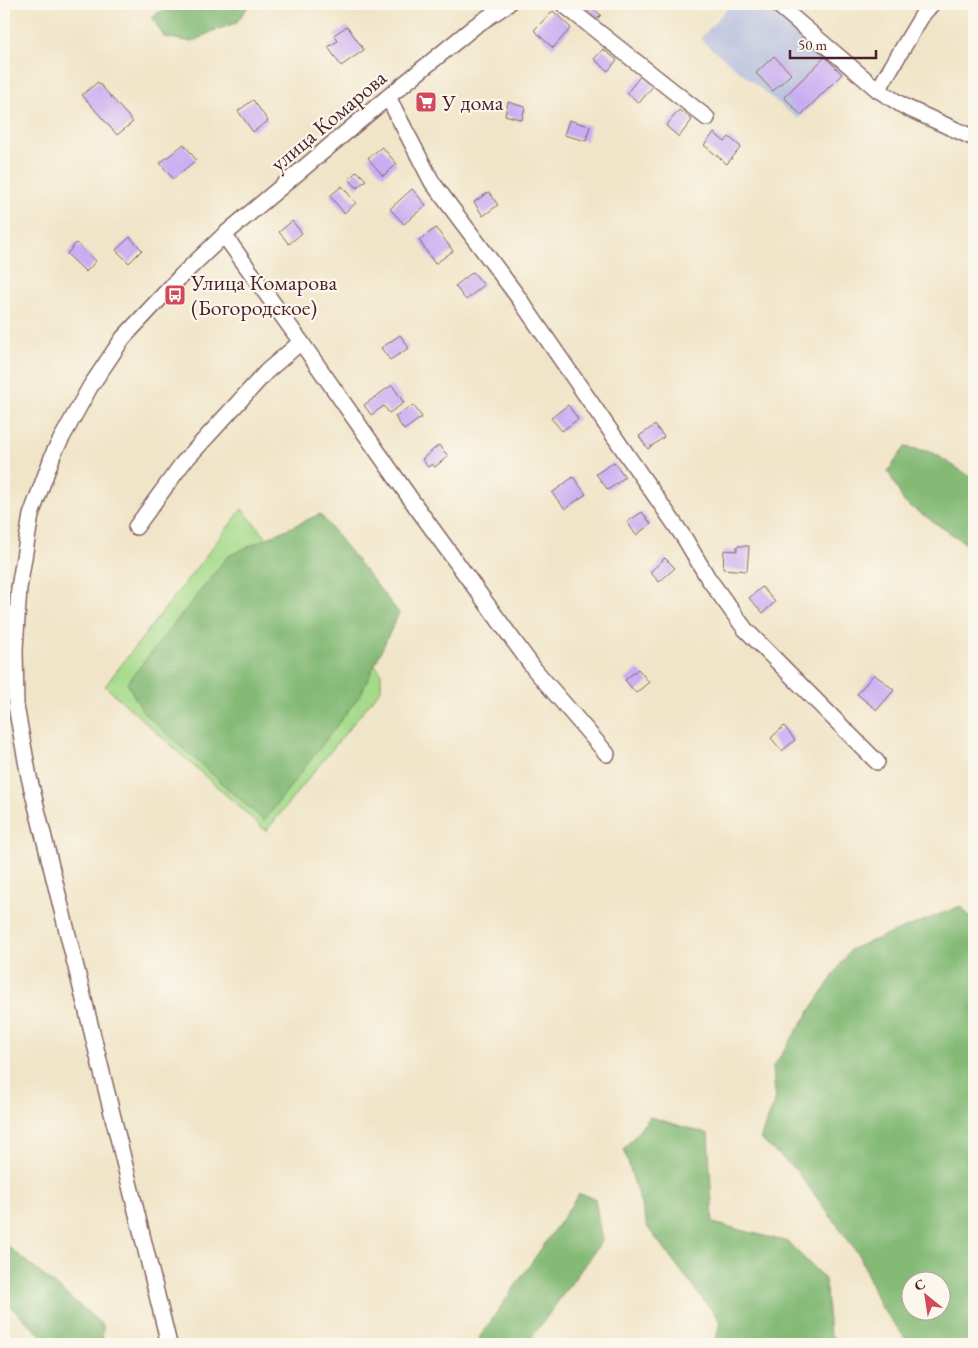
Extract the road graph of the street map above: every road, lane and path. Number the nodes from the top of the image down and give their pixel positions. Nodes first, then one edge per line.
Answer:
1 (508, 4) edge
2 (563, 4) edge
3 (776, 4) edge
4 (932, 4) edge
5 (878, 90) junction
6 (388, 97) junction
7 (707, 118) dead end
8 (974, 138) edge
9 (224, 235) junction
10 (301, 342) junction
11 (136, 527) dead end
12 (606, 754) dead end
13 (877, 762) dead end
14 (169, 1344) edge

1 - 6 street, улица Комарова
2 - 7 street
3 - 5 street
4 - 5 street
5 - 8 street
6 - 9 street, улица Комарова
6 - 13 street
9 - 10 street
9 - 14 street, улица Комарова
10 - 11 street
10 - 12 street

